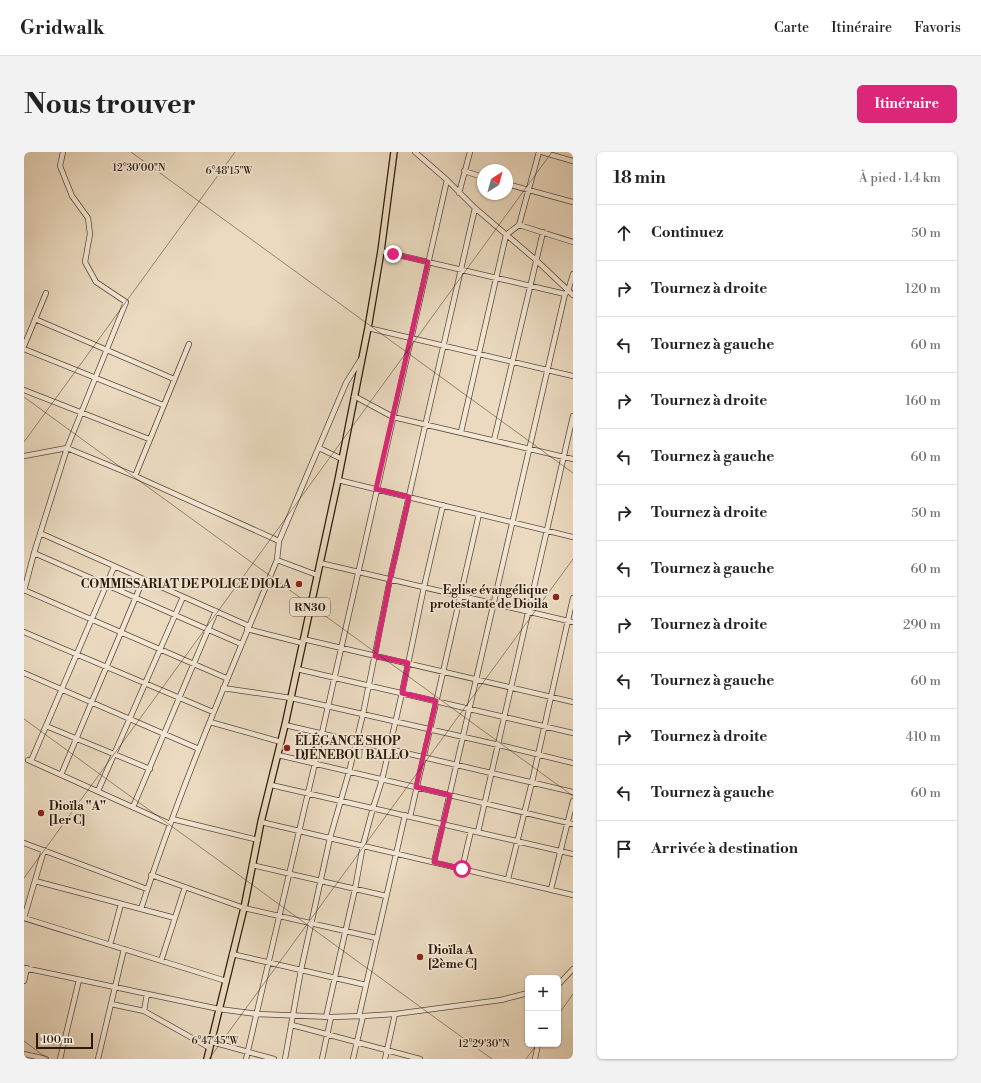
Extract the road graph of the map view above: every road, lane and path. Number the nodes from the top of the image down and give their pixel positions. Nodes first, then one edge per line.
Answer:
1 (63, 152) edge
2 (394, 152) edge
3 (415, 152) edge
4 (470, 152) edge
5 (539, 152) edge
6 (542, 152) edge
7 (573, 161) edge
8 (464, 171) junction
9 (477, 175) edge
10 (447, 180) junction
11 (513, 186) edge
12 (528, 190) junction
13 (459, 193) junction
14 (573, 202) edge
15 (475, 208) junction
16 (519, 225) junction
17 (543, 232) junction
18 (506, 235) junction
19 (573, 242) edge
20 (381, 251) junction
21 (536, 260) junction
22 (428, 262) junction
23 (460, 270) junction
24 (573, 274) edge
25 (496, 278) junction
26 (530, 286) junction
27 (569, 289) edge
28 (46, 293) dead end
29 (573, 295) edge
30 (35, 320) junction
31 (368, 328) junction
32 (411, 338) junction
33 (189, 344) dead end
34 (443, 346) junction
35 (24, 348) edge
36 (106, 350) junction
37 (479, 354) junction
38 (361, 359) junction
39 (512, 362) junction
40 (548, 370) junction
41 (573, 376) edge
42 (96, 378) junction
43 (174, 378) junction
44 (24, 390) edge
45 (354, 396) junction
46 (163, 405) junction
47 (81, 413) junction
48 (393, 416) junction
49 (573, 416) edge
50 (425, 424) junction
51 (461, 432) junction
52 (149, 440) junction
53 (494, 440) junction
54 (67, 448) junction
55 (319, 448) junction
56 (530, 448) junction
57 (24, 456) edge
58 (564, 456) junction
59 (573, 458) edge
60 (342, 459) junction
61 (134, 476) junction
62 (338, 480) junction
63 (376, 489) junction
64 (409, 497) junction
65 (443, 505) junction
66 (479, 514) junction
67 (513, 522) junction
68 (547, 530) junction
69 (40, 533) junction
70 (573, 537) edge
71 (279, 541) junction
72 (34, 553) junction
73 (277, 560) junction
74 (320, 563) junction
75 (114, 567) junction
76 (358, 572) junction
77 (317, 575) junction
78 (390, 579) junction
79 (143, 580) junction
80 (106, 585) junction
81 (424, 587) junction
82 (24, 590) edge
83 (460, 596) junction
84 (183, 597) junction
85 (135, 598) junction
86 (573, 598) edge
87 (494, 604) junction
88 (216, 611) junction
89 (528, 612) junction
90 (175, 615) junction
91 (91, 619) junction
92 (570, 621) edge
93 (248, 628) junction
94 (208, 629) junction
95 (24, 632) edge
96 (121, 632) junction
97 (303, 641) junction
98 (241, 644) junction
99 (340, 648) junction
100 (160, 649) junction
101 (76, 654) junction
102 (375, 656) junction
103 (408, 663) junction
104 (194, 664) junction
105 (106, 667) junction
106 (297, 669) junction
107 (443, 672) junction
108 (24, 673) edge
109 (334, 677) junction
110 (226, 678) junction
111 (476, 680) junction
112 (145, 683) junction
113 (368, 685) junction
114 (223, 688) junction
115 (511, 688) junction
116 (61, 690) junction
117 (402, 693) junction
118 (550, 697) junction
119 (179, 698) junction
120 (290, 698) junction
121 (436, 701) junction
122 (573, 702) edge
123 (91, 703) junction
124 (327, 706) junction
125 (470, 709) junction
126 (213, 712) junction
127 (363, 714) junction
128 (504, 717) junction
129 (129, 719) junction
130 (396, 721) junction
131 (210, 722) junction
132 (285, 725) junction
133 (46, 726) junction
134 (544, 726) junction
135 (430, 729) junction
136 (322, 733) junction
137 (573, 733) edge
138 (164, 734) junction
139 (464, 737) junction
140 (76, 738) junction
141 (356, 741) junction
142 (281, 742) junction
143 (499, 745) junction
144 (199, 749) junction
145 (389, 749) junction
146 (114, 754) junction
147 (538, 754) junction
148 (278, 755) junction
149 (424, 757) junction
150 (573, 763) edge
151 (314, 764) junction
152 (458, 765) junction
153 (150, 769) junction
154 (348, 772) junction
155 (492, 773) junction
156 (61, 775) junction
157 (382, 780) junction
158 (532, 782) junction
159 (271, 785) junction
160 (416, 787) junction
161 (98, 791) junction
162 (573, 792) edge
163 (307, 793) junction
164 (450, 795) junction
165 (573, 800) edge
166 (341, 801) junction
167 (485, 803) junction
168 (134, 808) junction
169 (372, 808) junction
170 (524, 812) junction
171 (407, 816) junction
172 (172, 819) junction
173 (261, 822) junction
174 (567, 822) junction
175 (170, 824) junction
176 (443, 824) junction
177 (573, 824) edge
178 (471, 830) junction
179 (299, 831) junction
180 (478, 832) junction
181 (330, 838) junction
182 (258, 840) junction
183 (517, 841) junction
184 (24, 843) edge
185 (363, 846) junction
186 (44, 850) junction
187 (561, 851) junction
188 (395, 853) junction
189 (573, 854) edge
190 (434, 862) junction
191 (252, 865) junction
192 (462, 869) junction
193 (289, 873) junction
194 (151, 875) junction
195 (508, 879) junction
196 (35, 881) junction
197 (321, 881) junction
198 (185, 887) junction
199 (147, 889) junction
200 (355, 889) junction
201 (551, 890) junction
202 (573, 894) edge
203 (386, 896) junction
204 (121, 904) junction
205 (244, 908) junction
206 (141, 909) junction
207 (279, 916) junction
208 (24, 918) edge
209 (175, 918) junction
210 (311, 923) junction
211 (345, 931) junction
212 (376, 938) junction
213 (110, 945) junction
214 (124, 949) junction
215 (232, 954) junction
216 (161, 961) junction
217 (268, 963) junction
218 (25, 968) edge
219 (573, 969) edge
220 (300, 970) junction
221 (335, 978) junction
222 (79, 980) junction
223 (226, 980) junction
224 (24, 981) edge
225 (561, 982) edge
226 (366, 985) junction
227 (115, 987) junction
228 (146, 994) junction
229 (525, 994) edge
230 (111, 1004) junction
231 (219, 1009) junction
232 (144, 1011) junction
233 (257, 1014) junction
234 (395, 1014) junction
235 (292, 1016) junction
236 (361, 1016) junction
237 (328, 1017) junction
238 (292, 1025) junction
239 (327, 1035) junction
240 (357, 1042) junction
241 (211, 1045) junction
242 (537, 1047) edge
243 (387, 1051) junction
244 (248, 1052) junction
245 (24, 1054) edge
246 (46, 1059) edge
247 (60, 1059) edge
248 (98, 1059) edge
249 (207, 1059) edge
250 (246, 1059) edge
251 (274, 1059) edge
252 (285, 1059) edge
253 (322, 1059) edge
254 (353, 1059) edge
255 (386, 1059) edge
256 (420, 1059) edge
257 (535, 1059) edge

1 - 36 street
2 - 20 main road, RN30
3 - 10 street
4 - 8 street
5 - 12 street
6 - 7 street
8 - 9 street
8 - 13 street
10 - 13 street
10 - 22 street
11 - 12 street
12 - 14 street
12 - 16 street
13 - 15 street
15 - 18 street
15 - 23 street
16 - 17 street
16 - 18 street
17 - 19 street
17 - 21 street
18 - 21 street
18 - 25 street
20 - 22 street
20 - 31 main road, RN30
21 - 26 street
21 - 27 street
22 - 23 street
22 - 32 street
23 - 25 street
23 - 34 street
24 - 27 street
25 - 26 street
25 - 37 street
26 - 27 street
26 - 39 street
27 - 29 street
27 - 40 street
28 - 30 street
30 - 35 street
30 - 36 street
31 - 32 street
31 - 38 main road, RN30
32 - 34 street
32 - 48 street
33 - 43 street
34 - 37 street
34 - 50 street
35 - 42 street
36 - 42 street
36 - 43 street
37 - 39 street
37 - 51 street
38 - 45 main road, RN30
38 - 55 street
39 - 40 street
39 - 53 street
40 - 41 street
40 - 56 street
42 - 46 street
42 - 47 street
43 - 46 street
44 - 47 street
45 - 48 street
45 - 60 main road, RN30
46 - 52 street
47 - 52 street
47 - 54 street
48 - 50 street
48 - 63 street
49 - 58 street
50 - 51 street
50 - 64 street
51 - 53 street
52 - 61 street
53 - 56 street
54 - 57 street
54 - 61 street
54 - 69 street
55 - 60 street
55 - 71 street
56 - 58 street
56 - 67 street
58 - 59 street
58 - 68 street
60 - 62 main road, RN30
61 - 71 street
62 - 63 street
62 - 74 main road, RN30
63 - 64 street
63 - 76 street
64 - 65 street
64 - 78 street
65 - 66 street
65 - 81 street
66 - 67 street
66 - 83 street
67 - 68 street
67 - 87 street
68 - 70 street
68 - 89 street
69 - 72 street
69 - 75 street
71 - 73 street
72 - 80 street
72 - 82 street
73 - 77 street
73 - 93 street
74 - 76 street
74 - 77 main road, RN30
75 - 79 street
75 - 80 street
76 - 78 street
76 - 99 street
77 - 97 main road, RN30
78 - 81 street
78 - 102 street
79 - 84 street
79 - 85 street
80 - 85 street
80 - 91 street
81 - 83 street
81 - 103 street
82 - 91 street
83 - 87 street
83 - 107 street
84 - 88 street
84 - 90 street
85 - 90 street
85 - 96 street
86 - 92 street
87 - 89 street
87 - 111 street
88 - 93 street
88 - 94 street
89 - 92 street
89 - 115 street
90 - 94 street
90 - 100 street
91 - 96 street
91 - 101 street
92 - 118 street
93 - 97 street
93 - 98 street
94 - 98 street
94 - 104 street
95 - 101 street
96 - 100 street
96 - 105 street
97 - 99 street
97 - 106 main road, RN30
98 - 110 street
99 - 102 street
99 - 109 street
100 - 104 street
100 - 112 street
101 - 105 street
101 - 116 street
102 - 103 street
102 - 113 street
103 - 107 street
103 - 117 street
104 - 110 street
104 - 119 street
105 - 112 street
105 - 123 street
106 - 109 street
106 - 120 main road, RN30
107 - 111 street
107 - 121 street
108 - 116 street
109 - 113 street
109 - 124 street
110 - 114 street
111 - 115 street
111 - 125 street
112 - 119 street
112 - 129 street
113 - 117 street
113 - 127 street
114 - 120 street
114 - 126 street
115 - 118 street
115 - 128 street
116 - 123 street
116 - 133 street
117 - 121 street
117 - 130 street
118 - 122 street
118 - 134 street
119 - 126 street
119 - 138 street
120 - 124 street
120 - 132 main road, RN30
121 - 125 street
121 - 135 street
123 - 129 street
123 - 140 street
124 - 127 street
124 - 136 street
125 - 128 street
125 - 139 street
126 - 131 street
127 - 130 street
127 - 141 street
128 - 134 street
128 - 143 street
129 - 138 street
129 - 146 street
130 - 135 street
130 - 145 street
131 - 142 street
131 - 144 street
132 - 136 street
132 - 142 main road, RN30
133 - 140 street
133 - 156 street
134 - 137 street
134 - 147 street
135 - 139 street
135 - 149 street
136 - 141 street
136 - 151 street
138 - 144 street
138 - 153 street
139 - 143 street
139 - 152 street
140 - 146 street
140 - 156 street
141 - 145 street
141 - 154 street
142 - 148 main road, RN30
143 - 147 street
143 - 155 street
144 - 172 street
145 - 149 street
145 - 157 street
146 - 153 street
146 - 161 street
147 - 150 street
147 - 158 street
148 - 151 street
148 - 159 main road, RN30
149 - 152 street
149 - 160 street
151 - 154 street
151 - 163 street
152 - 155 street
152 - 164 street
153 - 168 street
154 - 157 street
154 - 166 street
155 - 158 street
155 - 167 street
156 - 161 street
157 - 160 street
157 - 169 street
158 - 162 street
158 - 170 street
159 - 163 street
159 - 173 main road, RN30
160 - 164 street
160 - 171 street
161 - 168 street
163 - 166 street
163 - 179 street
164 - 167 street
164 - 176 street
165 - 174 street
166 - 169 street
166 - 181 street
167 - 170 street
167 - 180 street
168 - 175 street
169 - 171 street
169 - 185 street
170 - 174 street
170 - 183 street
171 - 176 street
171 - 188 street
172 - 175 street
172 - 182 street
173 - 179 street
173 - 182 main road, RN30
174 - 177 street
174 - 187 street
175 - 194 street
176 - 178 street
176 - 190 street
178 - 180 street
178 - 192 street
179 - 181 street
179 - 193 street
180 - 183 street
181 - 185 street
181 - 197 street
182 - 191 main road, RN30
183 - 187 street
183 - 195 street
184 - 186 street
185 - 188 street
185 - 200 street
186 - 196 street
186 - 199 street
187 - 189 street
187 - 201 street
188 - 190 street
188 - 203 street
190 - 192 street
191 - 193 street
191 - 205 main road, RN30
192 - 195 street
193 - 197 street
193 - 207 street
194 - 198 street
194 - 199 street
195 - 201 street
196 - 204 street
196 - 208 street
197 - 200 street
197 - 210 street
198 - 205 street
198 - 209 street
199 - 206 street
200 - 203 street
200 - 211 street
201 - 202 street
203 - 212 street
204 - 206 street
204 - 213 street
205 - 207 street
205 - 215 main road, RN30
206 - 209 street
207 - 210 street
207 - 217 street
208 - 213 street
209 - 216 street
210 - 211 street
210 - 220 street
211 - 212 street
211 - 221 street
212 - 226 street
213 - 214 street
214 - 216 street
214 - 227 street
215 - 217 street
215 - 223 main road, RN30
216 - 223 street
217 - 220 street
217 - 233 street
218 - 222 street
218 - 224 street
219 - 225 street
220 - 221 street
220 - 235 street
221 - 226 street
221 - 237 street
222 - 227 street
222 - 247 street
223 - 231 main road, RN30
226 - 236 street
227 - 228 street
227 - 230 street
228 - 231 street
228 - 232 street
229 - 234 street
230 - 232 street
230 - 248 street
231 - 233 street
231 - 241 main road, RN30
232 - 241 street
233 - 235 street
233 - 244 street
234 - 236 street
234 - 243 street
235 - 237 street
235 - 238 street
236 - 237 street
236 - 240 street
237 - 239 street
238 - 239 street
238 - 252 street
239 - 240 street
239 - 253 street
240 - 243 street
240 - 254 street
241 - 244 street
241 - 249 main road, RN30
242 - 257 street
243 - 255 street
243 - 256 street
244 - 250 street
244 - 251 street
245 - 246 street

